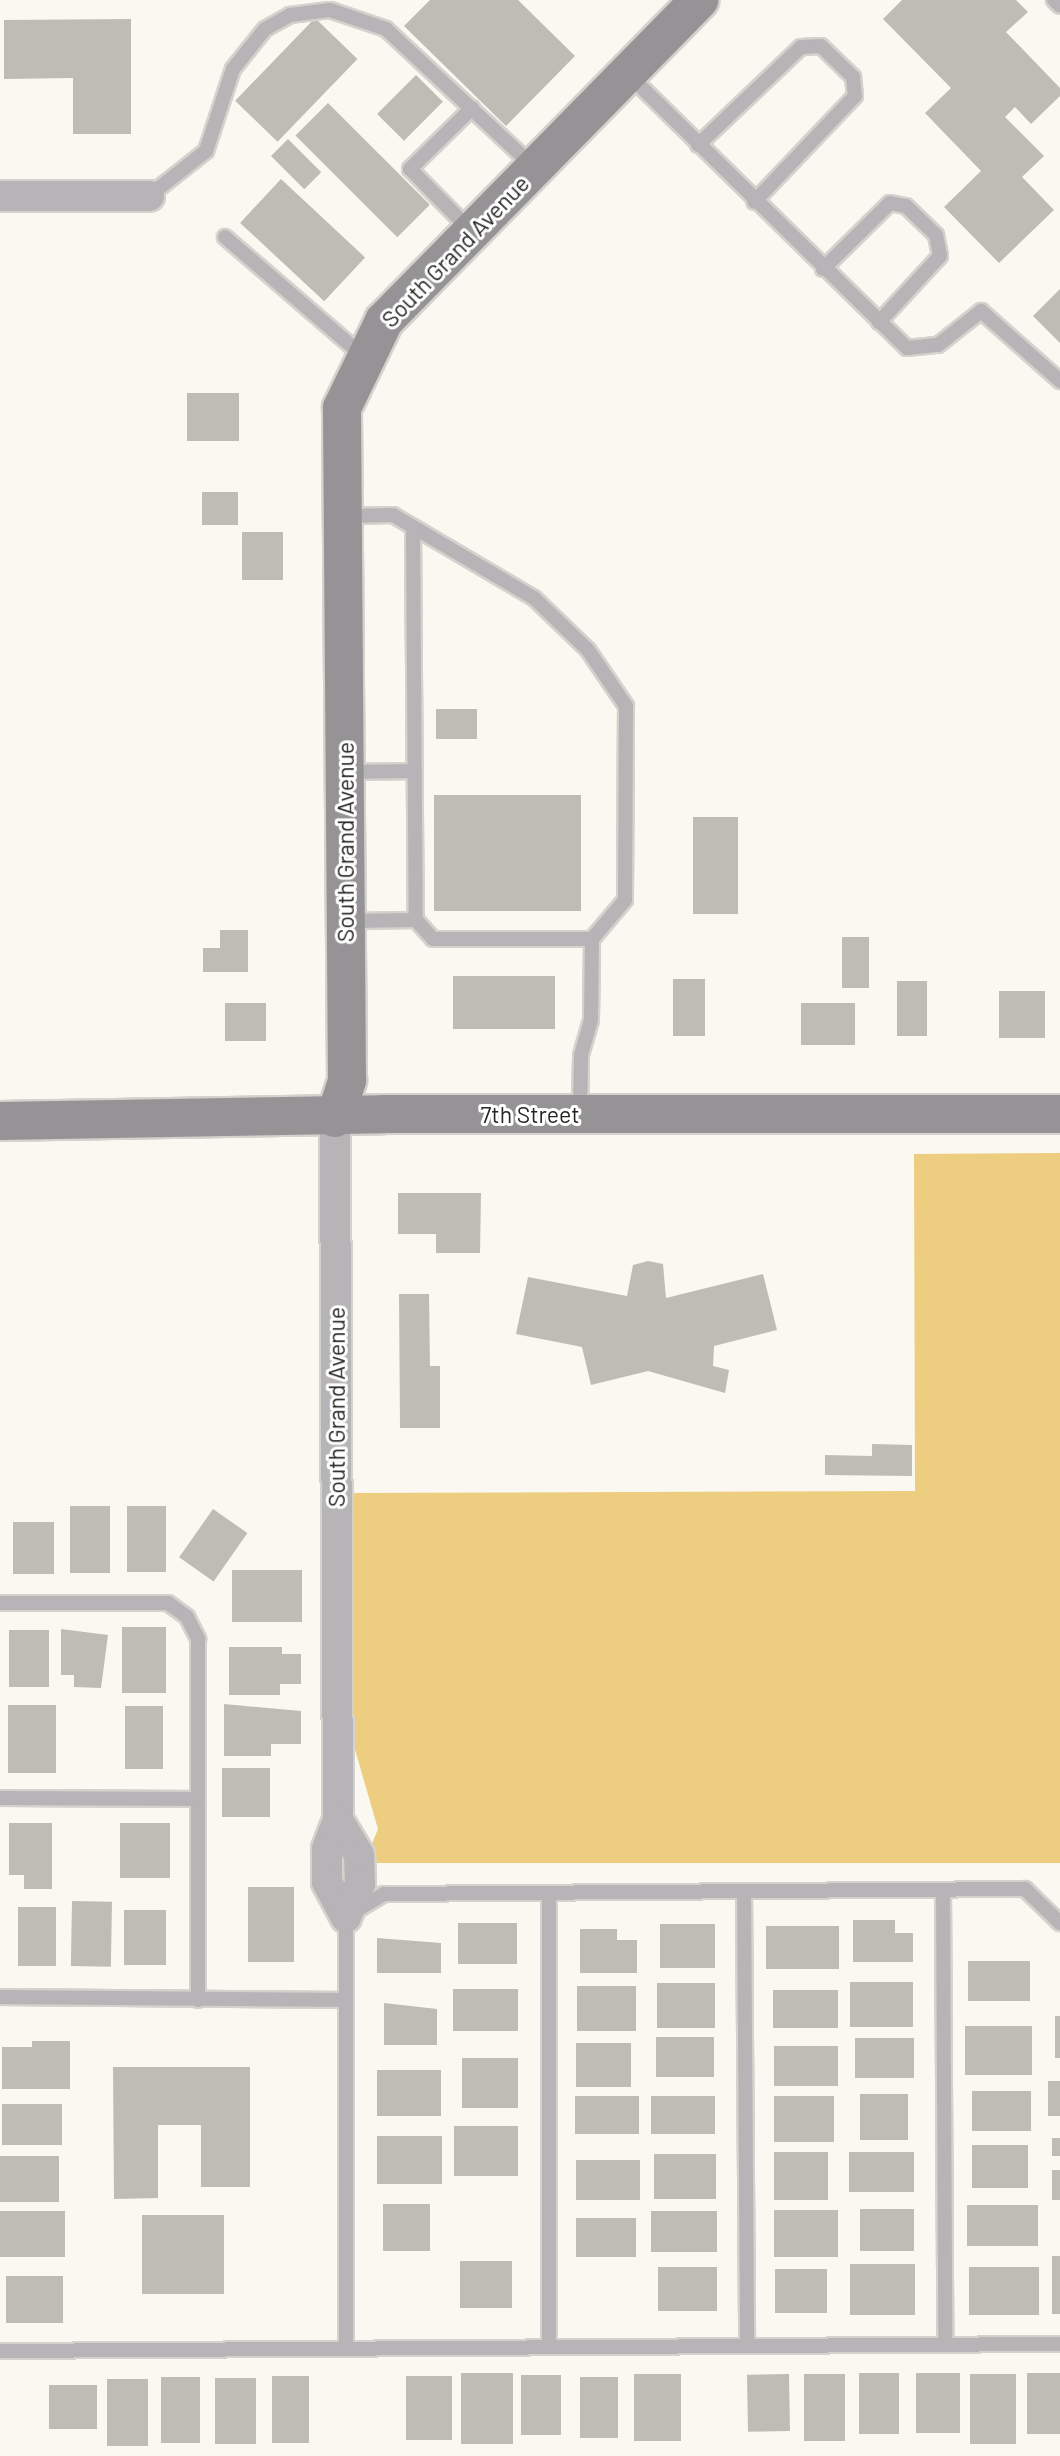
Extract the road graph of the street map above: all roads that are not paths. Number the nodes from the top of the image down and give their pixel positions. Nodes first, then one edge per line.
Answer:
1 (699, 0) edge
2 (1054, 0) edge
3 (1060, 6) edge
4 (627, 73) junction
5 (472, 108) junction
6 (698, 145) junction
7 (535, 168) junction
8 (0, 196) edge
9 (149, 196) joint
10 (754, 202) junction
11 (472, 232) junction
12 (225, 237) dead end
13 (823, 269) junction
14 (879, 322) junction
15 (366, 358) junction
16 (1060, 381) edge
17 (344, 516) junction
18 (413, 528) junction
19 (415, 771) junction
20 (345, 772) junction
21 (416, 920) junction
22 (346, 921) junction
23 (592, 939) junction
24 (580, 1114) junction
25 (1060, 1114) edge
26 (335, 1118) junction
27 (0, 1121) edge
28 (0, 1603) edge
29 (0, 1798) edge
30 (198, 1799) junction
31 (943, 1890) junction
32 (744, 1892) junction
33 (548, 1893) junction
34 (346, 1917) junction
35 (1060, 1923) edge
36 (0, 1997) edge
37 (198, 2000) junction
38 (342, 2000) junction
39 (1060, 2344) edge
40 (945, 2345) junction
41 (747, 2346) junction
42 (548, 2347) junction
43 (346, 2349) junction
44 (0, 2351) edge

1 - 4 street, South Grand Avenue
2 - 3 lane
4 - 6 lane
4 - 7 street, South Grand Avenue
5 - 7 lane
5 - 9 lane
5 - 11 lane
6 - 10 lane
6 - 10 lane
7 - 11 street, South Grand Avenue
8 - 9 street
10 - 13 lane
11 - 15 street, South Grand Avenue
12 - 15 lane
13 - 14 lane
13 - 14 lane
14 - 16 lane
15 - 17 street, South Grand Avenue
17 - 18 lane
17 - 20 street, South Grand Avenue
18 - 19 lane
18 - 23 lane
19 - 20 lane
19 - 21 lane
20 - 22 street, South Grand Avenue
21 - 22 lane
21 - 23 lane
22 - 26 street, South Grand Avenue
23 - 24 lane
24 - 25 street, 7th Street
24 - 26 street, 7th Street
26 - 27 street, 7th Street
26 - 34 street, South Grand Avenue
28 - 30 lane
29 - 30 lane
30 - 37 lane
31 - 32 lane
31 - 35 lane
31 - 40 lane
32 - 33 lane
32 - 41 lane
33 - 34 lane
33 - 42 lane
34 - 38 lane
36 - 37 lane
37 - 38 lane
38 - 43 lane
39 - 40 lane
40 - 41 lane
41 - 42 lane
42 - 43 lane
43 - 44 lane

